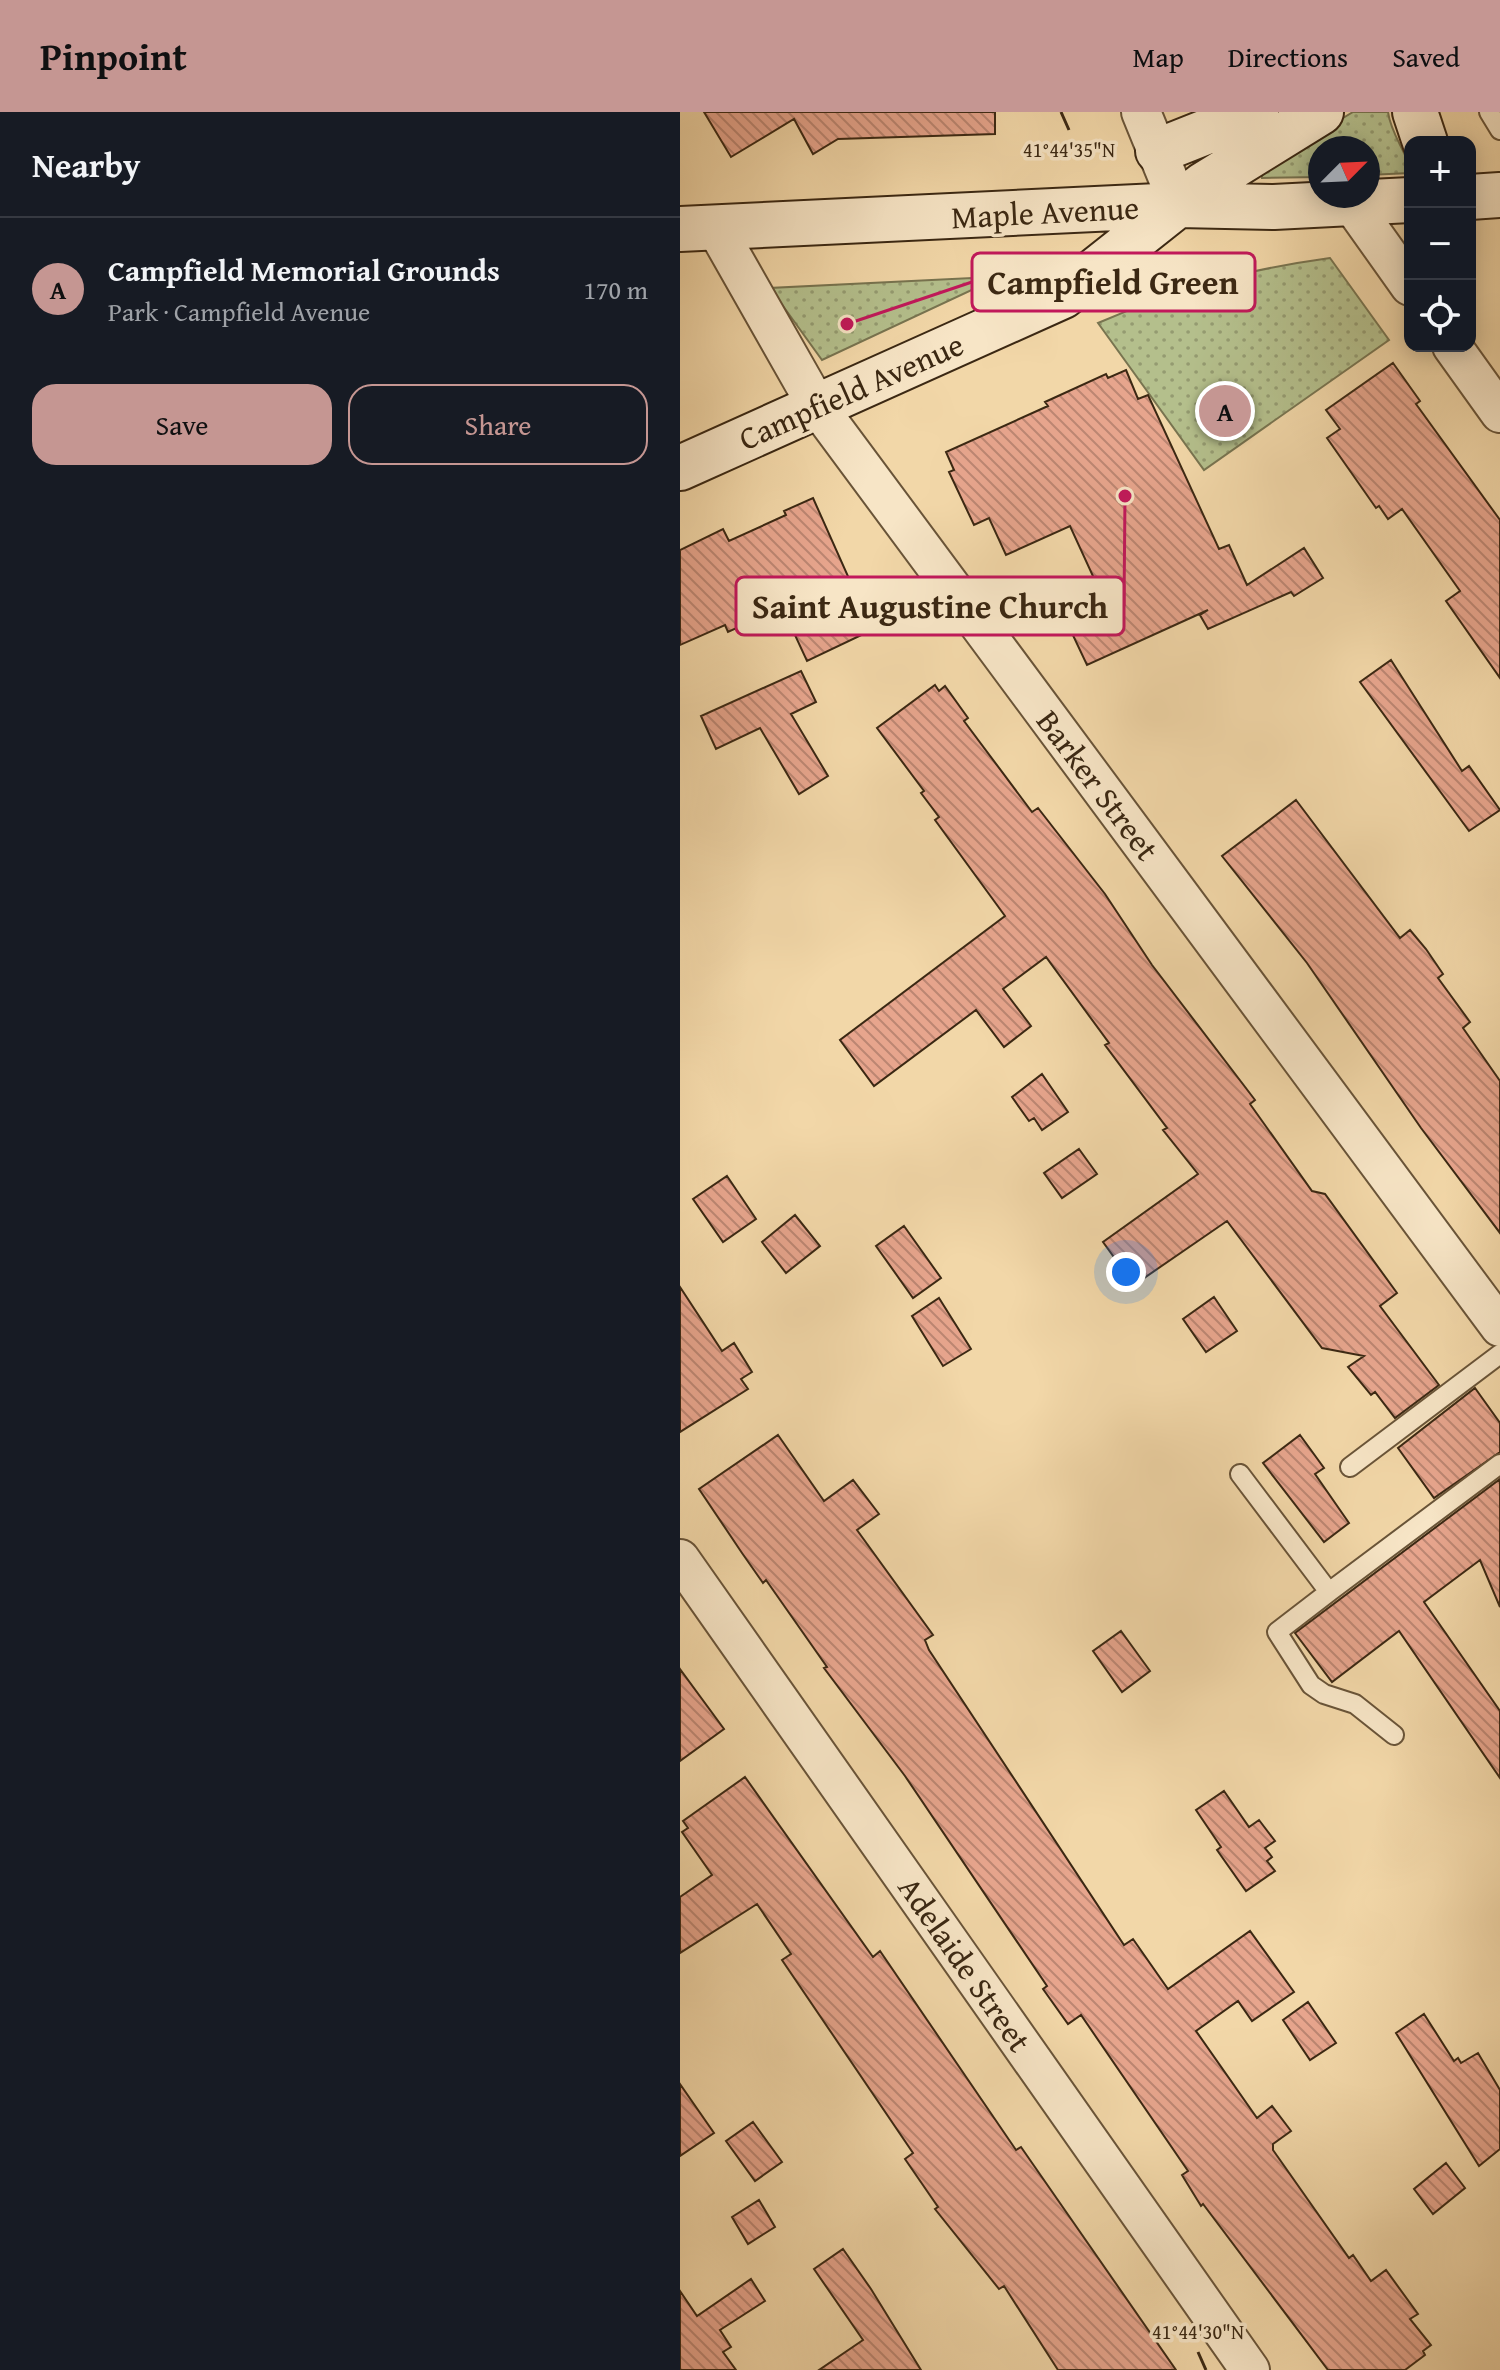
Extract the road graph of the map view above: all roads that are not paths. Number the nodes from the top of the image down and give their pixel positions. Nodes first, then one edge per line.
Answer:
1 (1141, 112) edge
2 (1256, 112) edge
3 (1321, 112) edge
4 (1415, 112) edge
5 (1489, 112) edge
6 (1500, 130) edge
7 (1423, 136) edge
8 (1158, 151) junction
9 (1500, 195) edge
10 (1476, 197) edge
11 (1404, 200) edge
12 (1380, 202) edge
13 (1179, 205) junction
14 (1308, 205) edge
15 (1355, 208) edge
16 (699, 230) edge
17 (1406, 280) edge
18 (1456, 352) edge
19 (817, 406) junction
20 (1500, 413) edge
21 (680, 468) edge
22 (1500, 1327) edge
23 (1500, 1354) edge
24 (1500, 1464) edge
25 (1350, 1467) dead end
26 (1240, 1474) dead end
27 (680, 1559) edge
28 (1329, 1592) junction
29 (1394, 1735) dead end
30 (1250, 2370) edge

1 - 8 street
2 - 8 main road
3 - 13 main road, Campfield Avenue
4 - 7 main road
5 - 6 lane
8 - 13 street
9 - 10 main road
11 - 12 main road, Maple Avenue
13 - 14 main road, Maple Avenue
13 - 16 main road, Maple Avenue
13 - 19 main road, Campfield Avenue
15 - 17 street
16 - 19 street, Barker Street
18 - 20 street
19 - 21 main road, Campfield Avenue
19 - 22 street, Barker Street
23 - 25 lane
24 - 28 lane
26 - 28 lane
27 - 30 street, Adelaide Street
28 - 29 lane

